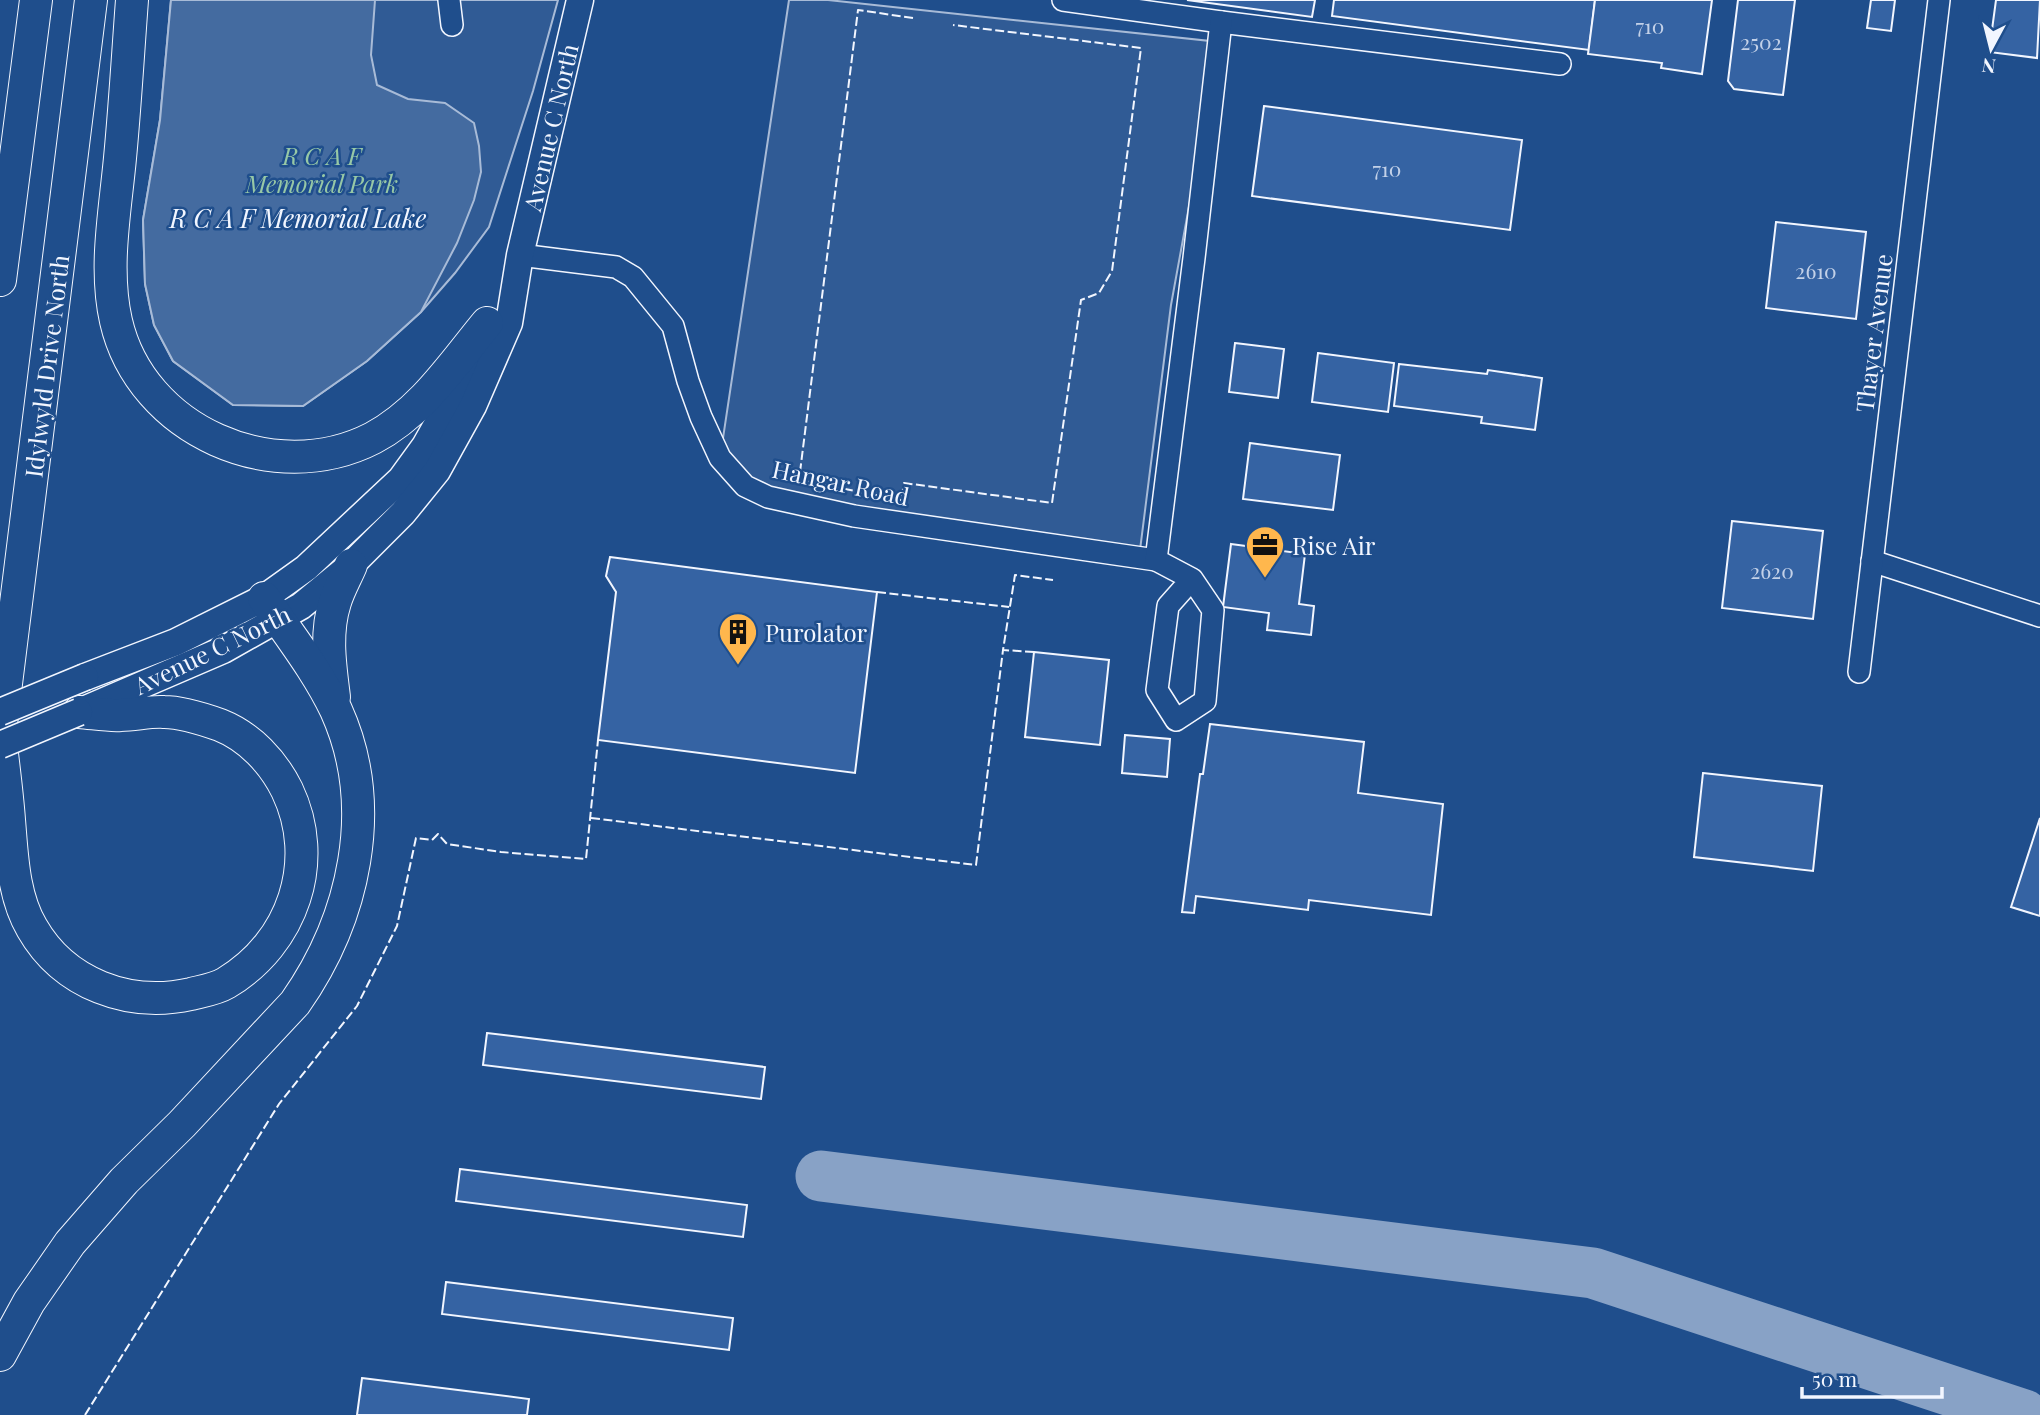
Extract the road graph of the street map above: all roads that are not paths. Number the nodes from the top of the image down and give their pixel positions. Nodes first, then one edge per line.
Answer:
1 (36, 0) edge
2 (91, 0) edge
3 (132, 0) edge
4 (449, 0) edge
5 (580, 0) edge
6 (1063, 0) edge
7 (1939, 0) edge
8 (1131, 4) edge
9 (1221, 22) junction
10 (452, 25) dead end
11 (1560, 64) dead end
12 (520, 254) junction
13 (0, 280) edge
14 (487, 323) junction
15 (1156, 560) junction
16 (1872, 561) junction
17 (351, 565) junction
18 (1192, 579) junction
19 (271, 609) junction
20 (2040, 616) edge
21 (1859, 672) dead end
22 (335, 709) junction
23 (0, 712) edge
24 (79, 712) junction
25 (0, 734) edge
26 (0, 745) edge
27 (0, 1355) edge

1 - 13 highway
2 - 25 highway, Idylwyld Drive North
3 - 14 highway
4 - 10 street
5 - 12 main road, Avenue C North
6 - 8 street
7 - 16 street, Thayer Avenue
8 - 9 street
9 - 11 street
9 - 15 street
12 - 14 main road, Avenue C North
12 - 15 street, Hangar Road
12 - 17 main road, Avenue C North
14 - 19 main road, Avenue C North
15 - 18 street, Hangar Road
16 - 20 street
16 - 21 street, Thayer Avenue
17 - 19 main road, Avenue C North
17 - 22 highway
18 - 18 street, Hangar Road
19 - 22 highway
19 - 23 main road, Avenue C North, bridge
19 - 24 main road, Avenue C North
22 - 27 highway
24 - 25 highway, Idylwyld Drive North
24 - 26 main road, Avenue C North, bridge

